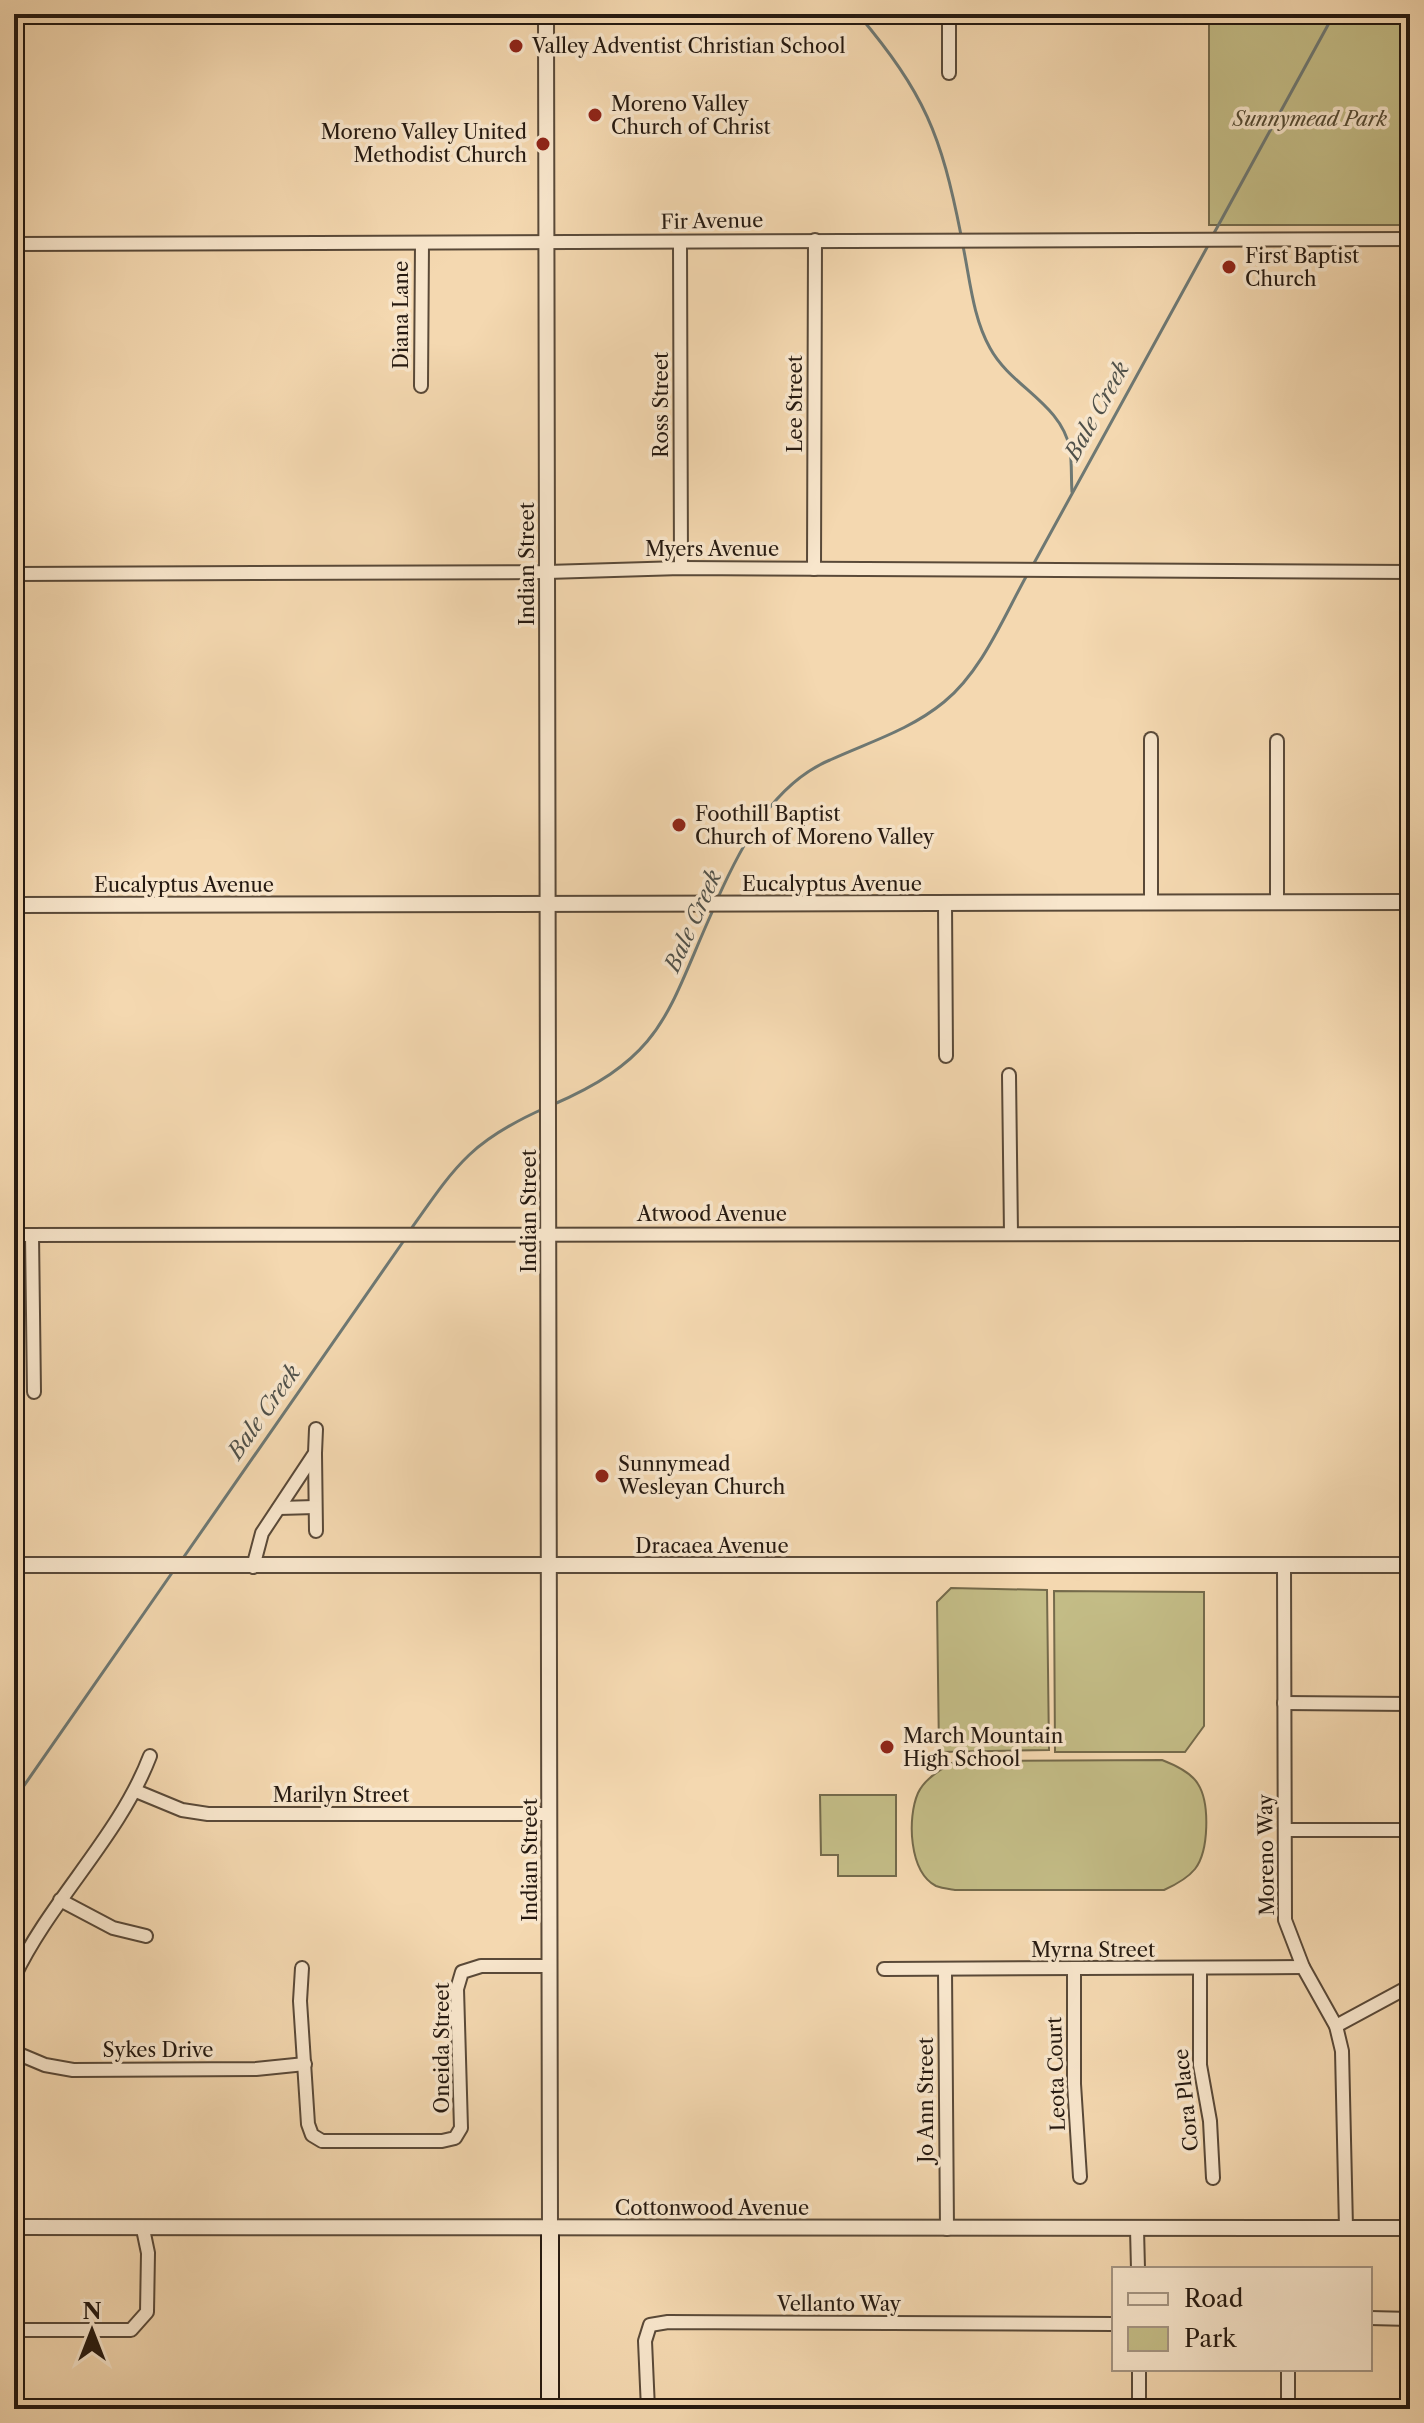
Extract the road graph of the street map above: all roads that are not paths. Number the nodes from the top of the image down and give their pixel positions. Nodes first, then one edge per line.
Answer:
1 (546, 14) edge
2 (949, 14) edge
3 (949, 73) dead end
4 (1410, 239) edge
5 (815, 240) junction
6 (547, 242) junction
7 (680, 242) junction
8 (422, 243) junction
9 (14, 244) edge
10 (421, 386) dead end
11 (681, 568) junction
12 (814, 569) junction
13 (547, 572) junction
14 (1410, 572) edge
15 (14, 574) edge
16 (1151, 739) dead end
17 (1277, 741) dead end
18 (1410, 902) edge
19 (945, 903) junction
20 (1151, 903) junction
21 (1277, 903) junction
22 (14, 905) edge
23 (548, 905) junction
24 (946, 1056) dead end
25 (1009, 1075) dead end
26 (548, 1234) junction
27 (1011, 1234) junction
28 (1410, 1234) edge
29 (14, 1235) edge
30 (32, 1235) junction
31 (34, 1392) dead end
32 (14, 1427) edge
33 (316, 1429) dead end
34 (315, 1453) junction
35 (315, 1507) junction
36 (279, 1508) junction
37 (316, 1531) dead end
38 (15, 1565) edge
39 (1284, 1565) junction
40 (1410, 1565) edge
41 (550, 1566) junction
42 (253, 1567) junction
43 (1284, 1703) junction
44 (1410, 1704) edge
45 (150, 1756) dead end
46 (136, 1791) junction
47 (550, 1814) junction
48 (1285, 1830) junction
49 (1410, 1830) edge
50 (60, 1900) junction
51 (146, 1936) dead end
52 (550, 1966) junction
53 (1303, 1967) junction
54 (302, 1968) dead end
55 (884, 1969) dead end
56 (945, 1970) junction
57 (1074, 1970) junction
58 (1200, 1970) junction
59 (14, 1977) edge
60 (1410, 1986) edge
61 (1336, 2026) junction
62 (14, 2052) edge
63 (305, 2064) junction
64 (1080, 2177) dead end
65 (1213, 2178) dead end
66 (14, 2227) edge
67 (550, 2227) junction
68 (1346, 2228) junction
69 (1410, 2228) edge
70 (143, 2229) junction
71 (947, 2229) junction
72 (1137, 2229) junction
73 (1138, 2267) edge
74 (1372, 2318) edge
75 (1410, 2319) edge
76 (1112, 2324) edge
77 (14, 2330) edge
78 (1139, 2371) edge
79 (1288, 2371) edge
80 (550, 2409) edge
81 (648, 2409) edge
82 (1139, 2409) edge
83 (1288, 2409) edge

1 - 6 street, Indian Street
2 - 3 street
4 - 5 street, Fir Avenue
5 - 7 street, Fir Avenue
5 - 12 street, Lee Street
6 - 7 street, Fir Avenue
6 - 8 street, Fir Avenue
6 - 13 street, Indian Street
7 - 11 street, Ross Street
8 - 9 street, Fir Avenue
8 - 10 street, Diana Lane
11 - 12 street, Myers Avenue
11 - 13 street, Myers Avenue
12 - 14 street, Myers Avenue
13 - 15 street, Myers Avenue
13 - 23 street, Indian Street
16 - 20 street
17 - 21 street
18 - 21 street, Eucalyptus Avenue
19 - 20 street, Eucalyptus Avenue
19 - 23 street, Eucalyptus Avenue
19 - 24 street
20 - 21 street, Eucalyptus Avenue
22 - 23 street, Eucalyptus Avenue
23 - 26 street, Indian Street
25 - 27 street
26 - 27 street, Atwood Avenue
26 - 30 street, Atwood Avenue
26 - 41 street, Indian Street
27 - 28 street, Atwood Avenue
29 - 30 street, Atwood Avenue
30 - 31 street
32 - 38 street
33 - 34 street
34 - 35 street
34 - 36 street
35 - 36 street
35 - 37 street
36 - 42 street
38 - 42 street, Dracaea Avenue
39 - 40 street, Dracaea Avenue
39 - 41 street, Dracaea Avenue
39 - 43 street, Moreno Way
41 - 42 street, Dracaea Avenue
41 - 47 street, Indian Street
43 - 44 street
43 - 48 street, Moreno Way
45 - 46 street
46 - 47 street, Marilyn Street
46 - 50 street
47 - 52 street, Indian Street
48 - 49 street
48 - 53 street, Moreno Way
50 - 51 street
50 - 59 street
52 - 63 street, Oneida Street
52 - 67 street, Indian Street
53 - 58 street, Myrna Street
53 - 61 street, Moreno Way
54 - 63 street, Oneida Street
55 - 56 street, Myrna Street
56 - 57 street, Myrna Street
56 - 71 street, Jo Ann Street
57 - 58 street, Myrna Street
57 - 64 street, Leota Court
58 - 65 street, Cora Place
60 - 61 street
61 - 68 street, Moreno Way
62 - 63 street, Sykes Drive
66 - 70 street, Cottonwood Avenue
67 - 70 street, Cottonwood Avenue
67 - 71 street, Cottonwood Avenue
67 - 80 main road, Indian Street
68 - 69 street, Cottonwood Avenue
68 - 72 street, Cottonwood Avenue
70 - 77 street
71 - 72 street, Cottonwood Avenue
72 - 73 street
74 - 75 street
76 - 81 street, Vellanto Way
78 - 82 street
79 - 83 street

